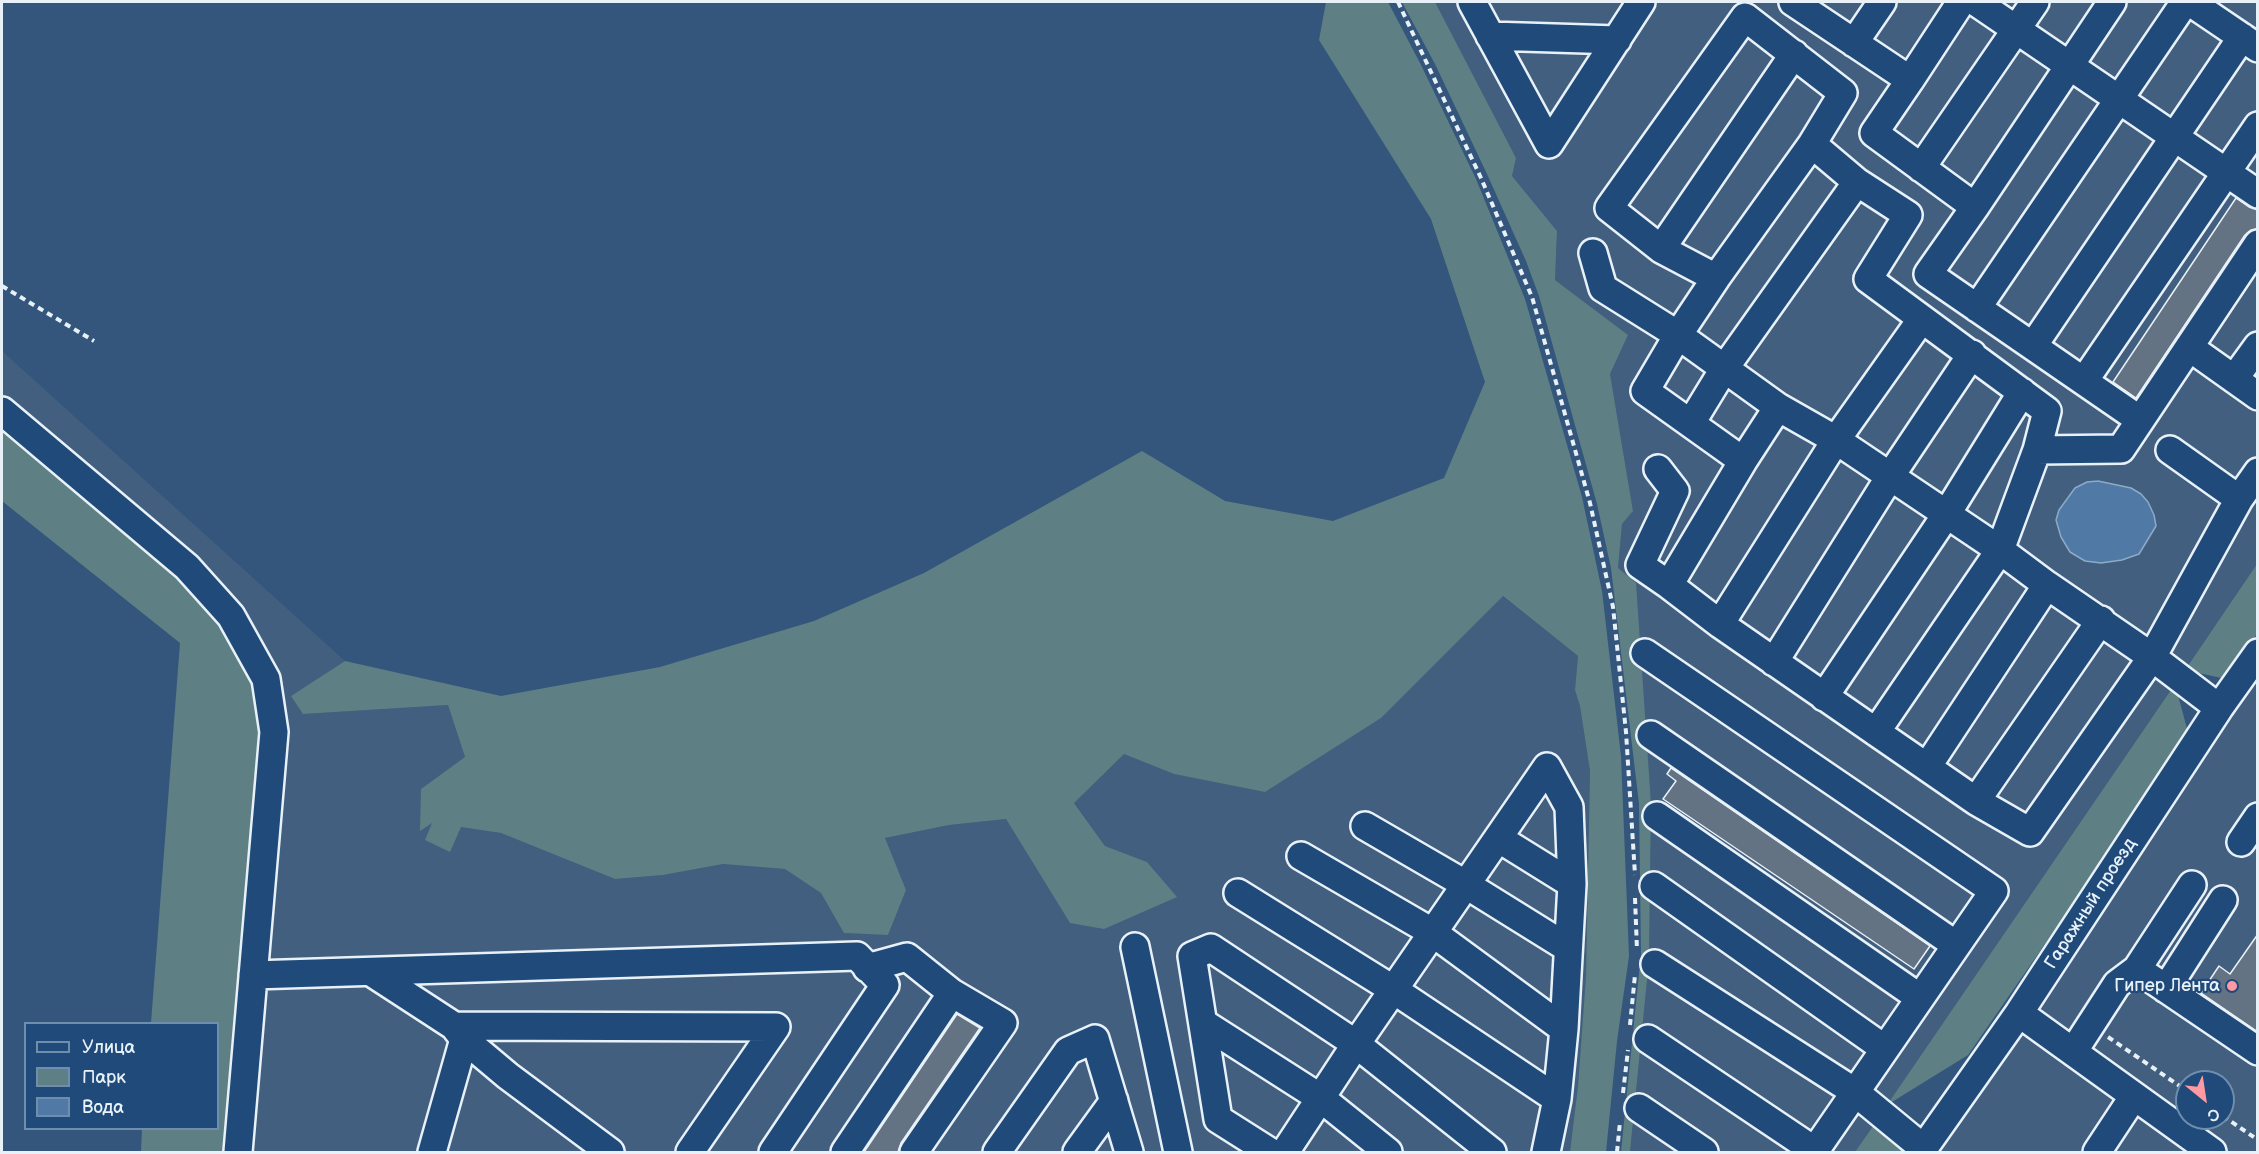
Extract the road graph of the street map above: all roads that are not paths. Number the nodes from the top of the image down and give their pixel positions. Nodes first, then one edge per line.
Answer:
1 (1472, 2) edge
2 (1641, 2) edge
3 (1882, 2) edge
4 (1961, 2) edge
5 (1976, 2) edge
6 (2035, 2) edge
7 (2112, 2) edge
8 (2187, 2) edge
9 (1801, 4) edge
10 (2016, 29) junction
11 (1490, 36) junction
12 (1617, 40) junction
13 (2250, 42) edge
14 (1854, 43) junction
15 (1794, 54) junction
16 (2069, 65) junction
17 (1910, 80) junction
18 (2118, 99) junction
19 (2258, 126) edge
20 (2174, 137) junction
21 (1812, 144) junction
22 (1921, 168) junction
23 (2226, 172) junction
24 (1857, 182) junction
25 (2258, 194) edge
26 (1975, 207) junction
27 (2258, 244) edge
28 (1661, 249) junction
29 (1593, 253) dead end
30 (1716, 278) junction
31 (1977, 308) junction
32 (1921, 320) junction
33 (1678, 335) junction
34 (2033, 346) junction
35 (2258, 346) edge
36 (2189, 347) junction
37 (1972, 354) junction
38 (1724, 369) junction
39 (2234, 379) junction
40 (2084, 381) junction
41 (2022, 392) junction
42 (2258, 396) edge
43 (1778, 407) junction
44 (2, 411) edge
45 (2140, 420) junction
46 (1691, 423) junction
47 (1836, 440) junction
48 (2037, 450) junction
49 (2170, 450) dead end
50 (1743, 461) junction
51 (1658, 469) dead end
52 (2258, 472) edge
53 (1891, 476) junction
54 (2239, 499) junction
55 (1946, 515) junction
56 (2001, 550) junction
57 (1669, 585) junction
58 (2048, 585) junction
59 (2101, 621) junction
60 (1720, 624) junction
61 (1645, 653) dead end
62 (2258, 653) edge
63 (2152, 657) junction
64 (1774, 662) junction
65 (1824, 697) junction
66 (2219, 708) junction
67 (1876, 732) junction
68 (1651, 735) dead end
69 (1927, 767) junction
70 (1976, 801) junction
71 (1657, 816) dead end
72 (2258, 818) edge
73 (1365, 826) dead end
74 (1498, 838) junction
75 (2241, 842) dead end
76 (1301, 856) dead end
77 (1465, 884) junction
78 (1572, 884) junction
79 (2192, 885) dead end
80 (1641, 886) road end
81 (1238, 893) dead end
82 (2223, 900) dead end
83 (1432, 932) junction
84 (1956, 945) junction
85 (1136, 947) dead end
86 (1568, 948) junction
87 (1642, 962) road end
88 (867, 968) junction
89 (2137, 969) junction
90 (371, 972) junction
91 (253, 975) junction
92 (2166, 989) junction
93 (1394, 990) junction
94 (952, 993) junction
95 (1920, 998) junction
96 (2019, 1013) junction
97 (1203, 1023) junction
98 (1564, 1029) junction
99 (459, 1033) junction
100 (1636, 1037) road end
101 (1356, 1044) junction
102 (1885, 1049) junction
103 (2258, 1051) edge
104 (2073, 1052) junction
105 (1855, 1092) junction
106 (2134, 1096) junction
107 (1322, 1099) junction
108 (1557, 1099) junction
109 (1114, 1101) junction
110 (1628, 1108) road end
111 (1922, 1150) edge
112 (238, 1152) edge
113 (432, 1152) edge
114 (610, 1152) edge
115 (690, 1152) edge
116 (773, 1152) edge
117 (845, 1152) edge
118 (914, 1152) edge
119 (997, 1152) edge
120 (1077, 1152) edge
121 (1128, 1152) edge
122 (1178, 1152) edge
123 (1270, 1152) edge
124 (1285, 1152) edge
125 (1388, 1152) edge
126 (1492, 1152) edge
127 (1546, 1152) edge
128 (1704, 1152) edge
129 (1815, 1152) edge
130 (2097, 1152) edge
131 (2212, 1152) edge

1 - 11 lane
2 - 12 lane
3 - 14 lane
4 - 17 lane
5 - 10 lane
6 - 10 lane
7 - 16 lane
8 - 13 lane
8 - 18 lane
9 - 14 lane
10 - 16 lane
10 - 22 lane
11 - 12 lane
11 - 12 lane
13 - 20 lane
14 - 17 lane
15 - 21 lane
15 - 28 lane
15 - 28 lane
16 - 18 lane
16 - 26 lane
17 - 22 lane
18 - 20 lane
18 - 31 lane
19 - 23 lane
20 - 23 lane
20 - 34 lane
21 - 24 lane
21 - 30 lane
22 - 26 lane
23 - 25 lane
23 - 40 lane
24 - 32 lane
24 - 38 lane
26 - 31 lane
27 - 36 lane
28 - 30 lane
29 - 33 lane
30 - 33 lane
31 - 34 lane
32 - 37 lane
32 - 47 lane
33 - 38 lane
33 - 46 lane
34 - 40 lane
35 - 39 lane
36 - 39 lane
36 - 45 lane
37 - 41 lane
37 - 53 lane
38 - 43 lane
38 - 46 lane
39 - 42 lane
40 - 45 lane
41 - 48 lane
41 - 55 lane
43 - 47 lane
43 - 50 lane
44 - 91 lane
45 - 48 lane
46 - 50 lane
47 - 53 lane
47 - 60 lane
48 - 56 lane
49 - 54 lane
50 - 57 lane
51 - 57 lane
52 - 54 lane
53 - 55 lane
53 - 64 lane
54 - 63 lane
55 - 56 lane
55 - 65 lane
56 - 58 lane
56 - 67 lane
57 - 60 lane
58 - 59 lane
58 - 69 lane
59 - 63 lane
59 - 70 lane
60 - 64 lane
61 - 84 lane
62 - 66 lane, Гаражный проезд
63 - 66 lane
63 - 70 lane
64 - 65 lane
65 - 67 lane
66 - 96 lane, Гаражный проезд
67 - 69 lane
68 - 84 lane
69 - 70 lane
71 - 95 lane
72 - 75 lane
73 - 77 lane
74 - 77 lane
74 - 78 lane
74 - 78 lane
76 - 83 lane
77 - 83 lane
77 - 86 lane
78 - 86 lane
79 - 89 lane
80 - 102 lane
81 - 93 lane
82 - 92 lane
83 - 93 lane
83 - 98 lane
84 - 95 lane
85 - 122 lane
86 - 98 lane
87 - 105 lane
88 - 90 lane
88 - 94 lane
88 - 116 lane
89 - 92 lane
89 - 104 lane
90 - 91 lane
90 - 99 lane
91 - 112 lane
92 - 103 lane
93 - 101 lane
93 - 108 lane
94 - 117 lane
94 - 118 lane
95 - 102 lane
96 - 104 lane
96 - 111 lane, Гаражный проезд
97 - 101 lane
97 - 107 lane
97 - 123 lane
98 - 108 lane
99 - 113 lane
99 - 114 lane
99 - 115 lane
100 - 129 lane
101 - 107 lane
101 - 126 lane
102 - 105 lane
104 - 106 lane
105 - 111 lane
105 - 129 lane
106 - 130 lane
106 - 131 lane
107 - 124 lane
107 - 125 lane
108 - 127 lane
109 - 119 lane
109 - 120 lane
109 - 121 lane
110 - 128 lane

